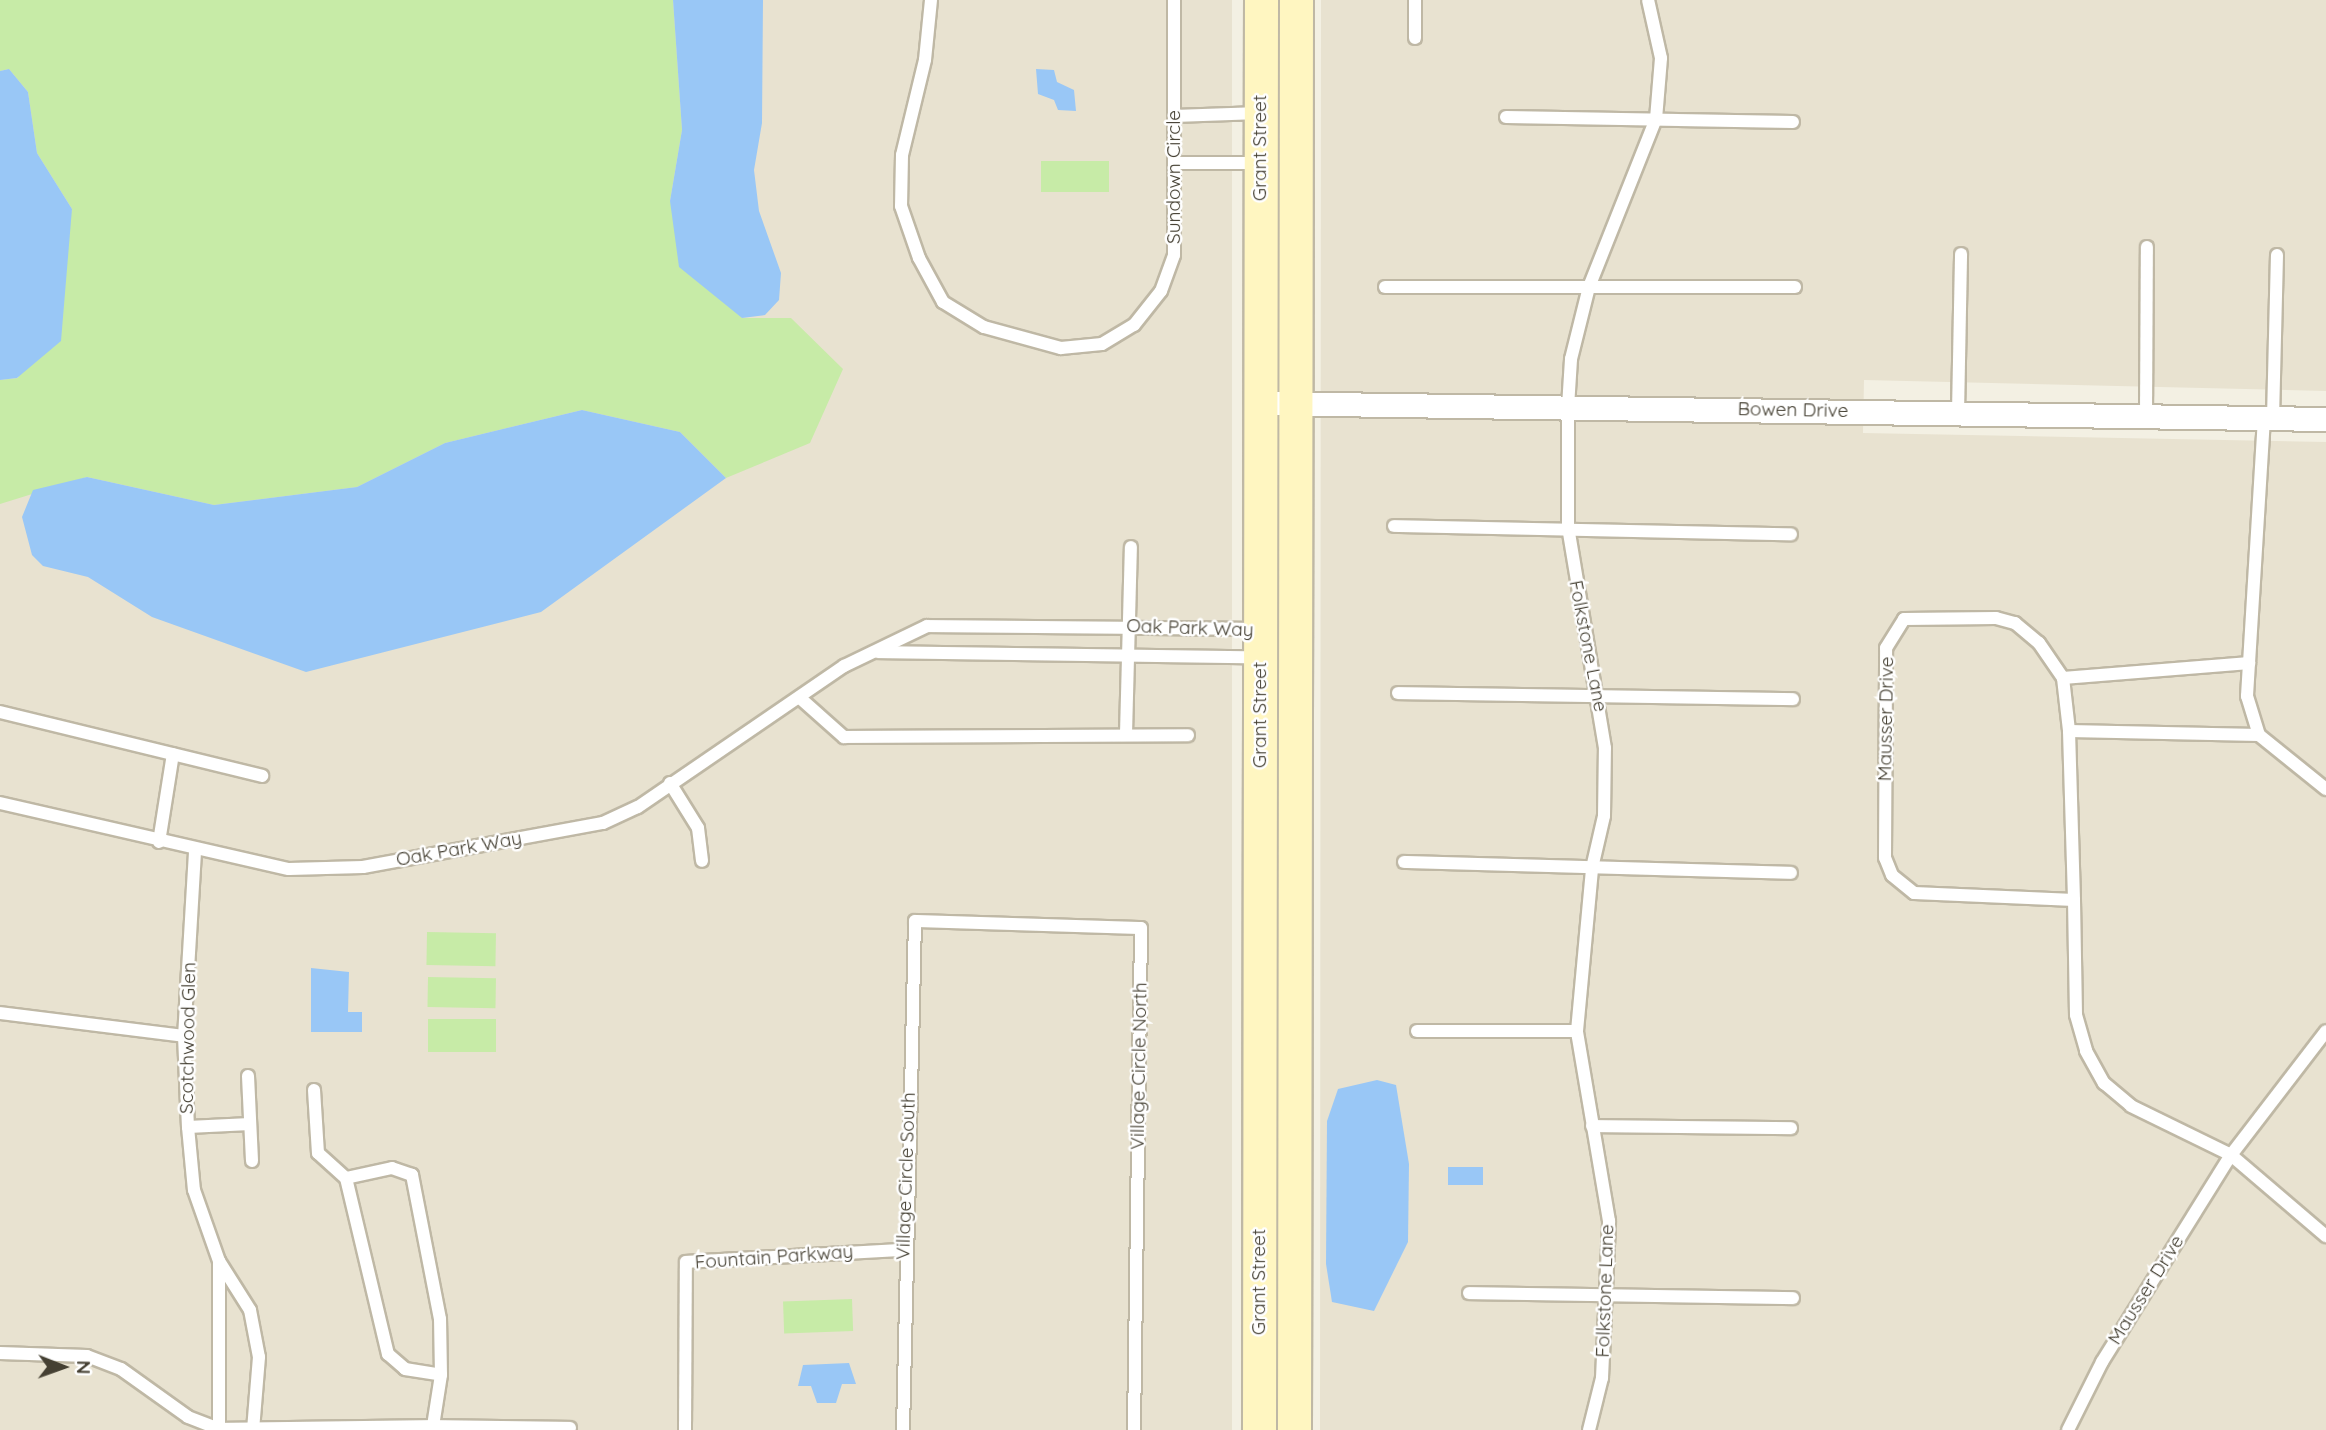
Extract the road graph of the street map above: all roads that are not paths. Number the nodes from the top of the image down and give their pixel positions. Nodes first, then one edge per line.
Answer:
1 (931, 0) edge
2 (1174, 0) edge
3 (1261, 0) edge
4 (1296, 0) edge
5 (1415, 0) edge
6 (1648, 0) edge
7 (1415, 38) dead end
8 (1261, 113) junction
9 (1295, 113) junction
10 (1174, 116) junction
11 (1506, 117) dead end
12 (1656, 119) junction
13 (1793, 122) dead end
14 (1174, 163) junction
15 (1260, 163) junction
16 (1295, 163) junction
17 (2147, 247) dead end
18 (1961, 254) dead end
19 (2277, 255) dead end
20 (1385, 287) dead end
21 (1589, 287) junction
22 (1795, 287) dead end
23 (1260, 402) junction
24 (1295, 403) junction
25 (1568, 407) junction
26 (1958, 413) junction
27 (2146, 416) junction
28 (2269, 418) junction
29 (2326, 419) edge
30 (1394, 526) dead end
31 (1568, 528) junction
32 (1791, 534) dead end
33 (1131, 547) dead end
34 (1129, 626) junction
35 (1295, 642) junction
36 (1260, 643) junction
37 (874, 652) junction
38 (1128, 656) junction
39 (2249, 663) junction
40 (2063, 678) junction
41 (1398, 693) dead end
42 (1601, 696) junction
43 (800, 698) junction
44 (1793, 699) dead end
45 (0, 712) edge
46 (2069, 732) junction
47 (1126, 734) junction
48 (1188, 735) dead end
49 (2259, 735) junction
50 (173, 754) junction
51 (262, 776) dead end
52 (670, 783) junction
53 (2326, 789) edge
54 (0, 803) edge
55 (159, 842) junction
56 (195, 852) junction
57 (702, 862) dead end
58 (1404, 862) dead end
59 (1592, 868) junction
60 (1791, 873) dead end
61 (2074, 900) junction
62 (915, 922) joint
63 (0, 1013) edge
64 (1417, 1031) dead end
65 (1577, 1031) junction
66 (2326, 1031) edge
67 (184, 1036) junction
68 (248, 1076) dead end
69 (314, 1090) dead end
70 (250, 1124) junction
71 (1592, 1126) junction
72 (188, 1127) junction
73 (1791, 1128) dead end
74 (2231, 1155) junction
75 (252, 1161) dead end
76 (346, 1178) junction
77 (2326, 1236) edge
78 (903, 1250) junction
79 (219, 1261) junction
80 (1469, 1293) dead end
81 (1608, 1295) junction
82 (1793, 1298) dead end
83 (0, 1353) edge
84 (441, 1375) junction
85 (433, 1426) junction
86 (570, 1428) dead end
87 (219, 1430) edge
88 (253, 1430) edge
89 (685, 1430) edge
90 (903, 1430) edge
91 (1134, 1430) edge
92 (1259, 1430) edge
93 (1294, 1430) edge
94 (1589, 1430) edge
95 (2068, 1430) edge

1 - 14 lane, Sundown Circle
2 - 10 lane, Sundown Circle
3 - 8 street, Grant Street
4 - 9 street, Grant Street
5 - 7 lane
6 - 12 lane, Folkstone Lane
8 - 9 street
8 - 10 lane
8 - 15 street, Grant Street
9 - 16 street, Grant Street
10 - 14 lane, Sundown Circle
11 - 12 lane
12 - 13 lane
12 - 21 lane, Folkstone Lane
14 - 15 lane
15 - 16 street
15 - 23 street, Grant Street
16 - 24 street, Grant Street
17 - 27 lane
18 - 26 lane
19 - 28 lane
20 - 21 lane
21 - 22 lane
21 - 25 lane, Folkstone Lane
23 - 24 street, Bowen Drive
23 - 36 street, Grant Street
24 - 25 street, Bowen Drive
24 - 35 street, Grant Street
25 - 26 street, Bowen Drive
25 - 31 lane, Folkstone Lane
26 - 27 street, Bowen Drive
27 - 28 street, Bowen Drive
28 - 29 street, Bowen Drive
28 - 39 lane
30 - 31 lane
31 - 32 lane
31 - 42 lane, Folkstone Lane
33 - 34 lane
34 - 36 lane, Oak Park Way
34 - 37 lane, Oak Park Way
34 - 38 lane
35 - 36 street, Oak Park Way
35 - 93 street, Grant Street
36 - 38 lane, Oak Park Way
36 - 92 street, Grant Street
37 - 38 lane, Oak Park Way
37 - 43 lane, Oak Park Way
38 - 47 lane
39 - 40 lane
39 - 49 lane
40 - 46 lane, Mausser Drive
40 - 61 lane, Mausser Drive
41 - 42 lane
42 - 44 lane
42 - 59 lane, Folkstone Lane
43 - 47 lane
43 - 52 lane, Oak Park Way
45 - 50 lane
46 - 49 lane
46 - 61 lane, Mausser Drive
47 - 48 lane
49 - 53 lane
50 - 51 lane
50 - 55 lane
52 - 56 lane, Oak Park Way
52 - 57 lane
54 - 55 lane, Oak Park Way
55 - 56 lane, Oak Park Way
56 - 67 lane, Scotchwood Glen
58 - 59 lane
59 - 60 lane
59 - 65 lane, Folkstone Lane
61 - 74 lane, Mausser Drive
62 - 78 lane, Village Circle South
62 - 91 lane, Village Circle North
63 - 67 lane
64 - 65 lane
65 - 71 lane, Folkstone Lane
66 - 74 lane, Mausser Drive
67 - 72 lane, Scotchwood Glen
68 - 70 lane
69 - 76 lane
70 - 72 lane
70 - 75 lane
71 - 73 lane
71 - 81 lane, Folkstone Lane
72 - 79 lane, Scotchwood Glen
74 - 77 lane, Mausser Drive
74 - 95 lane, Mausser Drive
76 - 84 lane
76 - 84 lane
78 - 89 lane, Fountain Parkway
78 - 90 lane, Village Circle South
79 - 87 lane, Scotchwood Glen
79 - 88 lane, Scotchwood Glen
80 - 81 lane
81 - 82 lane
81 - 94 lane, Folkstone Lane
83 - 87 lane
84 - 85 lane
85 - 86 lane
85 - 88 lane
87 - 88 lane

